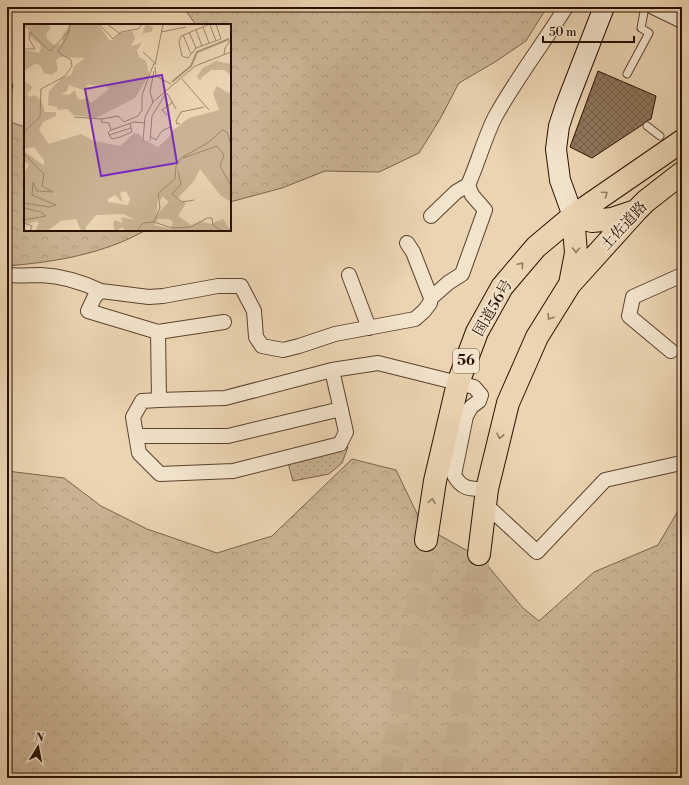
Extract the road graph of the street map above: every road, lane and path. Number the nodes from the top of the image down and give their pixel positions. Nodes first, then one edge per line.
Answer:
1 (566, 7) edge
2 (604, 7) edge
3 (645, 7) edge
4 (653, 7) edge
5 (682, 21) edge
6 (627, 74) dead end
7 (647, 126) dead end
8 (660, 136) dead end
9 (682, 141) edge
10 (682, 173) edge
11 (468, 184) junction
12 (636, 211) junction
13 (431, 216) dead end
14 (573, 216) junction
15 (407, 243) dead end
16 (7, 275) edge
17 (349, 275) dead end
18 (682, 275) edge
19 (570, 284) junction
20 (100, 291) junction
21 (431, 298) junction
22 (224, 322) dead end
23 (369, 328) junction
24 (158, 332) junction
25 (671, 351) dead end
26 (332, 370) junction
27 (458, 383) junction
28 (158, 400) junction
29 (340, 409) junction
30 (136, 436) junction
31 (681, 463) dead end
32 (486, 497) junction
33 (426, 540) tunnel mouth
34 (479, 554) tunnel mouth

1 - 11 street
2 - 14 street
3 - 6 lane
4 - 5 street
7 - 8 lane
14 -> 9 highway, 土佐道路 / 56
10 - 12 highway, 土佐道路
11 - 13 street
11 - 21 street
12 - 14 highway
12 - 19 highway, 土佐道路
14 -> 19 highway
27 -> 14 highway, 国道56号 / 56
15 - 21 street
16 - 20 street
17 - 23 street
18 - 25 street
19 -> 32 highway
20 - 23 street
20 - 24 street
21 - 23 street
22 - 24 street
24 - 28 street
26 - 27 street
26 - 28 street
26 - 29 street
27 - 32 street
33 -> 27 highway, 国道56号 / 56
28 - 30 street
29 - 30 street
29 - 30 street
31 - 32 street
32 - 34 highway

